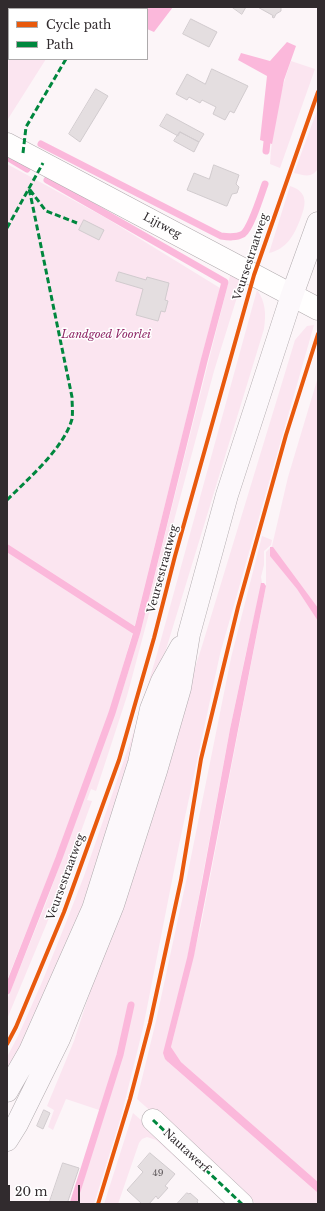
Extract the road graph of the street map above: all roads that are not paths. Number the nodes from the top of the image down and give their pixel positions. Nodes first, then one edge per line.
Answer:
1 (7, 144) edge
2 (318, 223) edge
3 (292, 295) junction
4 (318, 308) edge
5 (189, 634) junction
6 (7, 1091) edge
7 (153, 1120) dead end
8 (7, 1140) edge
9 (242, 1204) edge

1 - 3 street, Lijtweg
2 - 3 main road
3 - 4 street, Lijtweg
3 - 5 main road
5 - 6 main road
5 - 8 main road
7 - 9 street, Nautawerf

